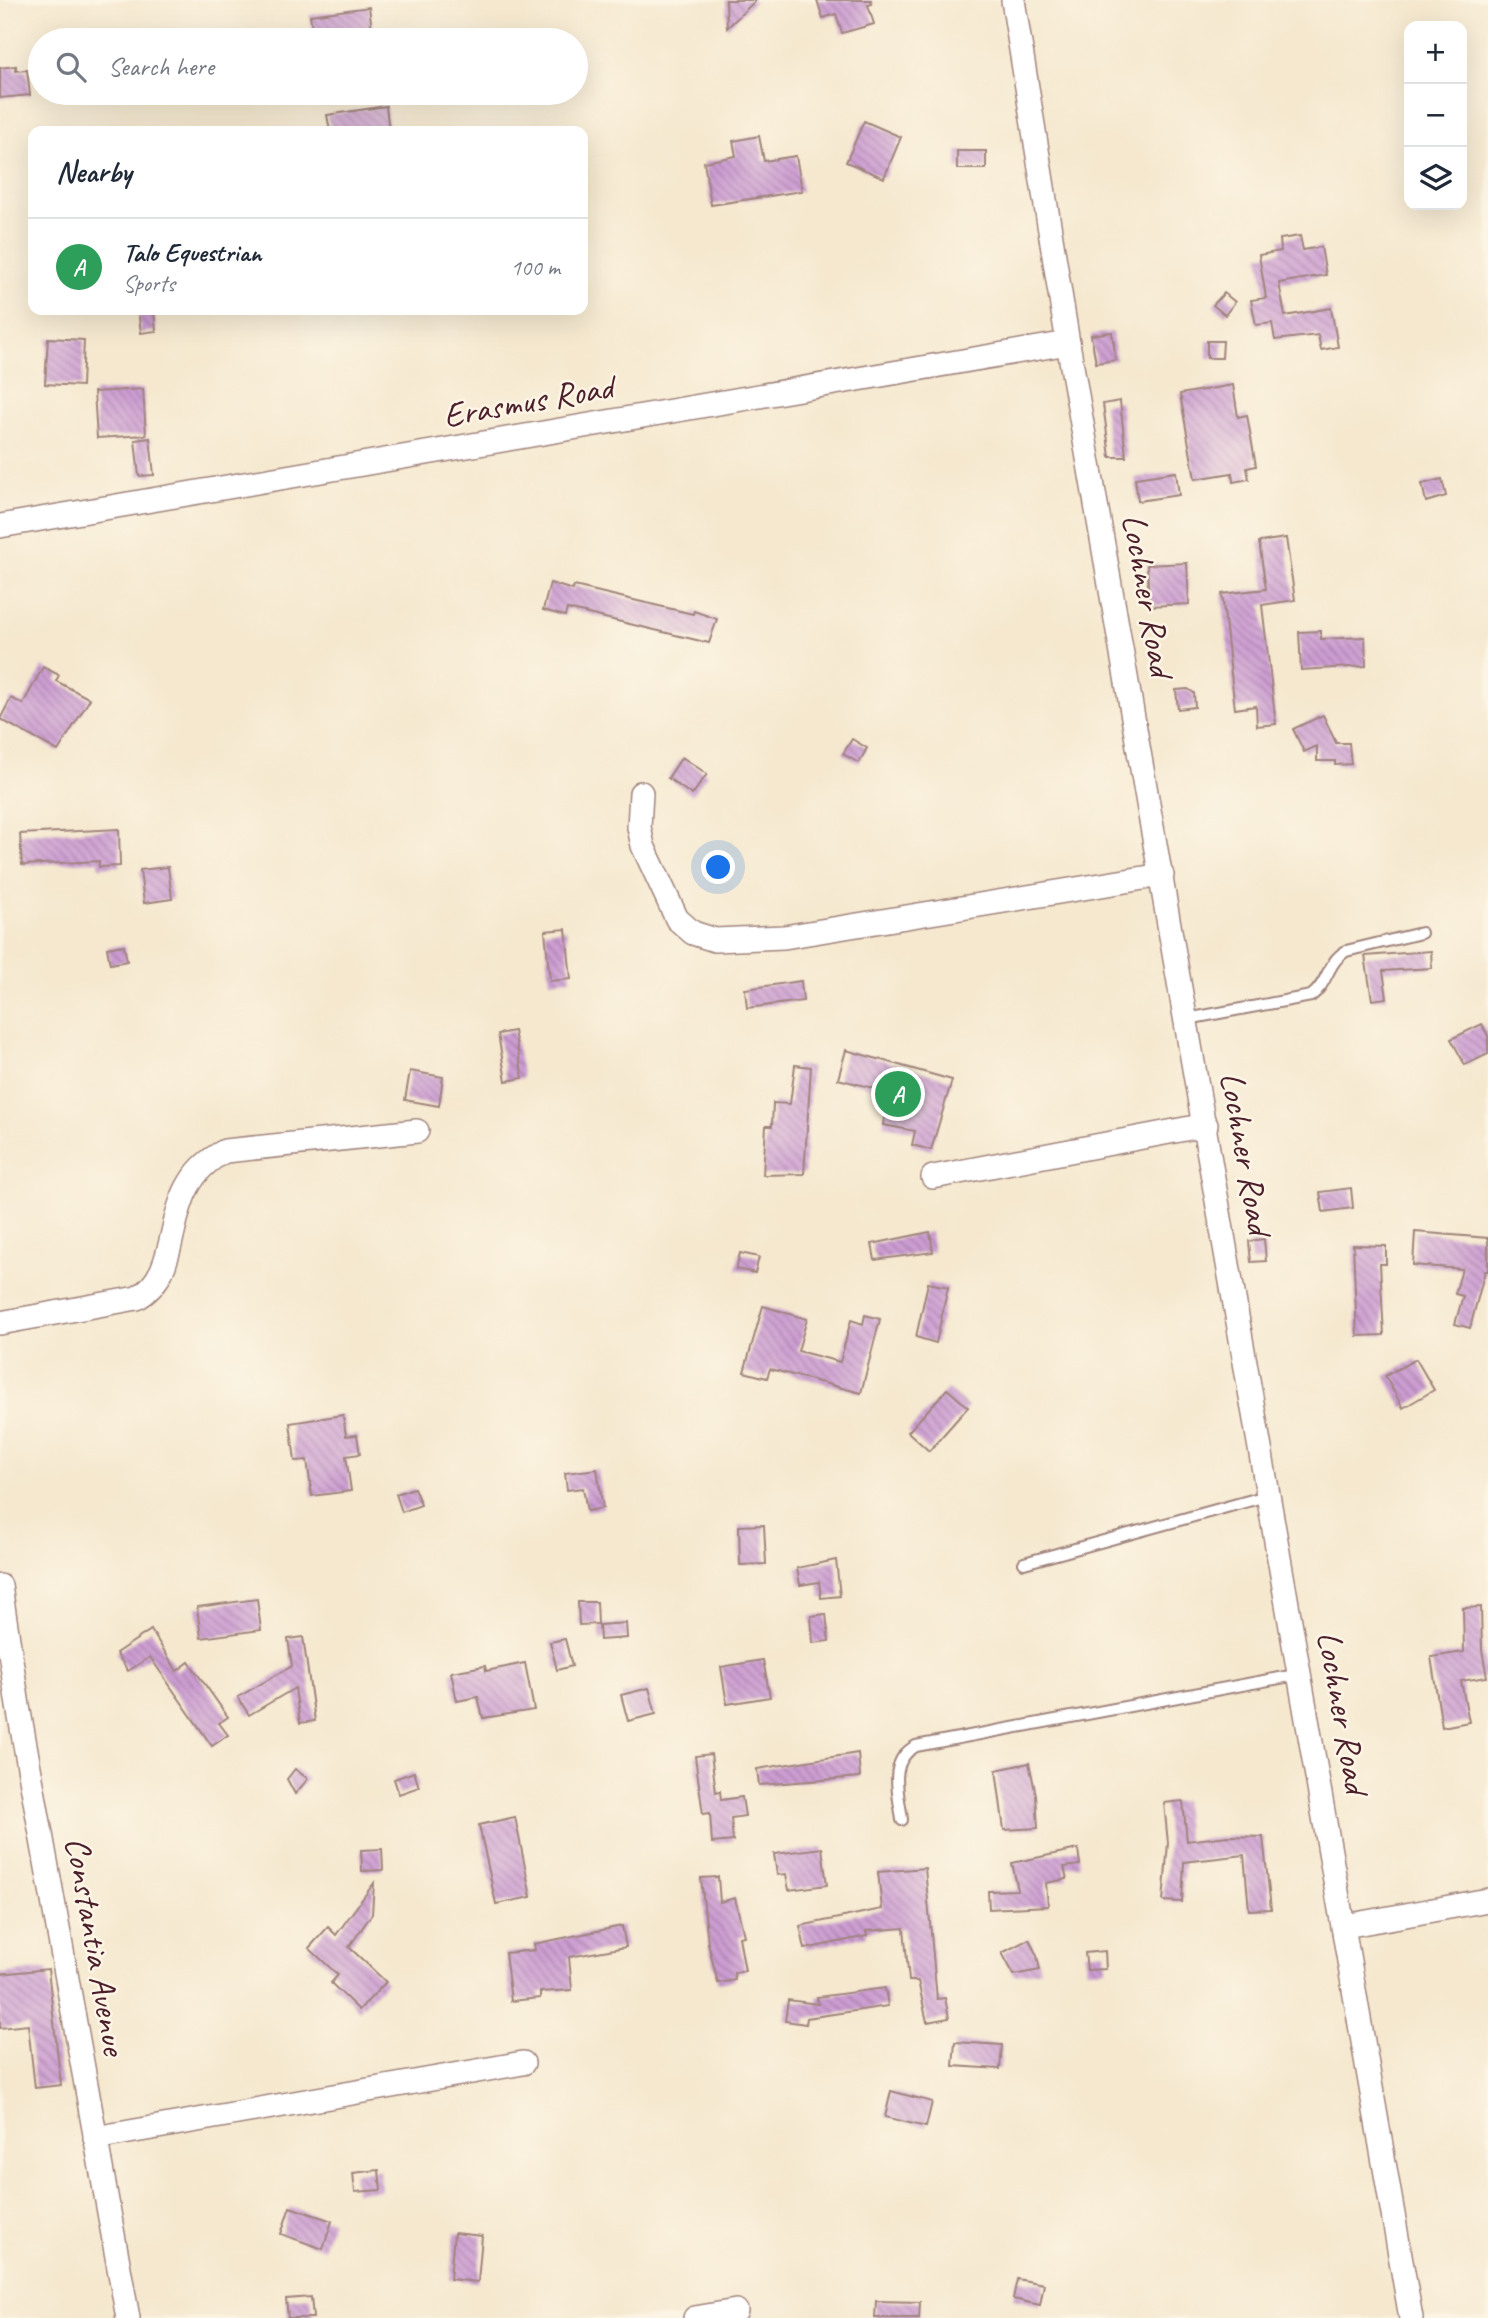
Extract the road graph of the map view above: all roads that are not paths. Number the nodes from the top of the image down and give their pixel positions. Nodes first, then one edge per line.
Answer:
1 (1013, 0) edge
2 (1068, 343) junction
3 (0, 526) edge
4 (641, 793) dead end
5 (1162, 875) junction
6 (1421, 933) dead end
7 (1187, 1019) junction
8 (1206, 1125) junction
9 (417, 1131) dead end
10 (933, 1177) dead end
11 (0, 1323) edge
12 (1270, 1495) junction
13 (1024, 1563) dead end
14 (0, 1586) edge
15 (1301, 1674) junction
16 (902, 1820) dead end
17 (1488, 1900) edge
18 (1345, 1926) junction
19 (523, 2063) dead end
20 (95, 2138) junction
21 (736, 2311) dead end
22 (128, 2318) edge
23 (695, 2318) edge
24 (1412, 2318) edge

1 - 2 street, Lochner Road
2 - 3 street, Erasmus Road
2 - 5 street, Lochner Road
4 - 5 street
5 - 7 street, Lochner Road
6 - 7 lane
7 - 8 street, Lochner Road
8 - 10 street
8 - 12 street, Lochner Road
9 - 11 street
12 - 13 lane
12 - 15 street, Lochner Road
14 - 20 street, Constantia Avenue
15 - 16 lane
15 - 18 street, Lochner Road
17 - 18 street
18 - 24 street, Lochner Road
19 - 20 street
20 - 22 street, Constantia Avenue
21 - 23 street

